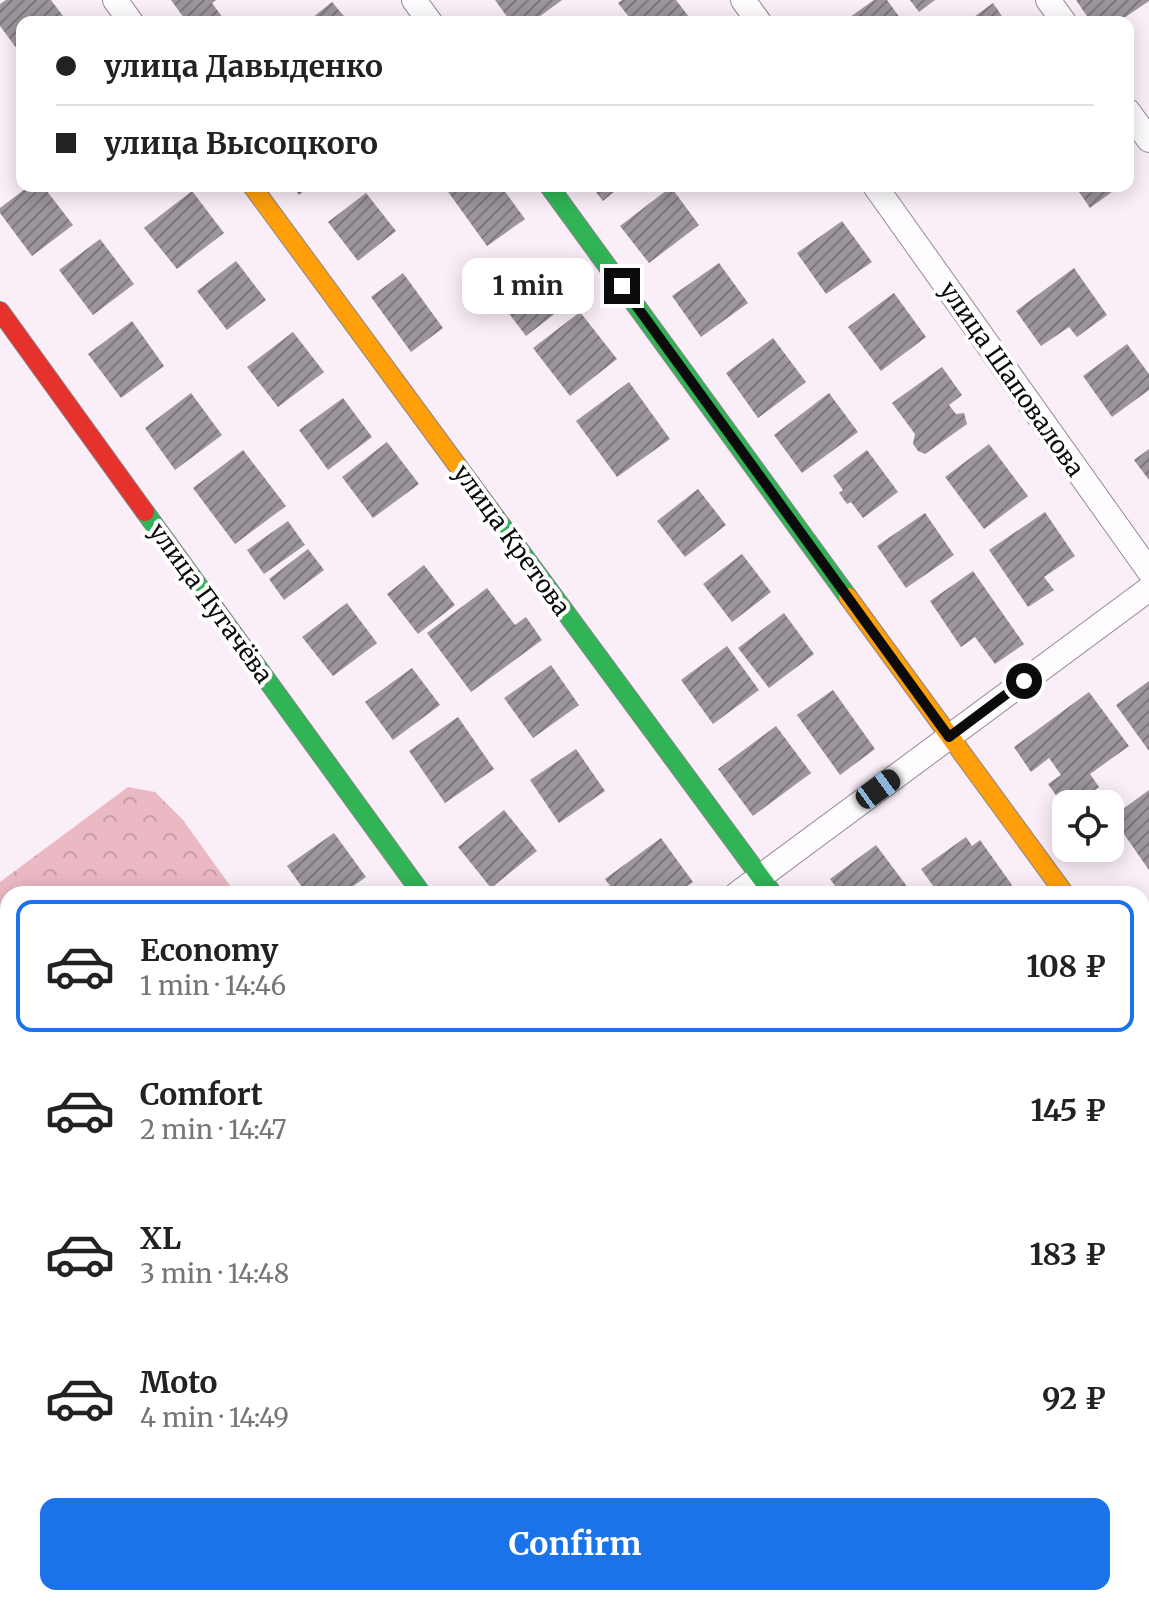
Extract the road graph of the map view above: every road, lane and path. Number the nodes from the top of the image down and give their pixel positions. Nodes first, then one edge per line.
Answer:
1 (1134, 119) edge
2 (1149, 140) edge
3 (256, 192) edge
4 (553, 192) edge
5 (879, 192) edge
6 (0, 311) edge
7 (1149, 571) edge
8 (1149, 589) edge
9 (949, 737) junction
10 (767, 885) edge
11 (416, 886) edge
12 (1059, 886) edge

1 - 2 street
3 - 10 street, улица Кретова
4 - 9 street
5 - 7 street, улица Шаповалова
6 - 11 street, улица Пугачёва
8 - 9 street
9 - 10 street
9 - 12 street

